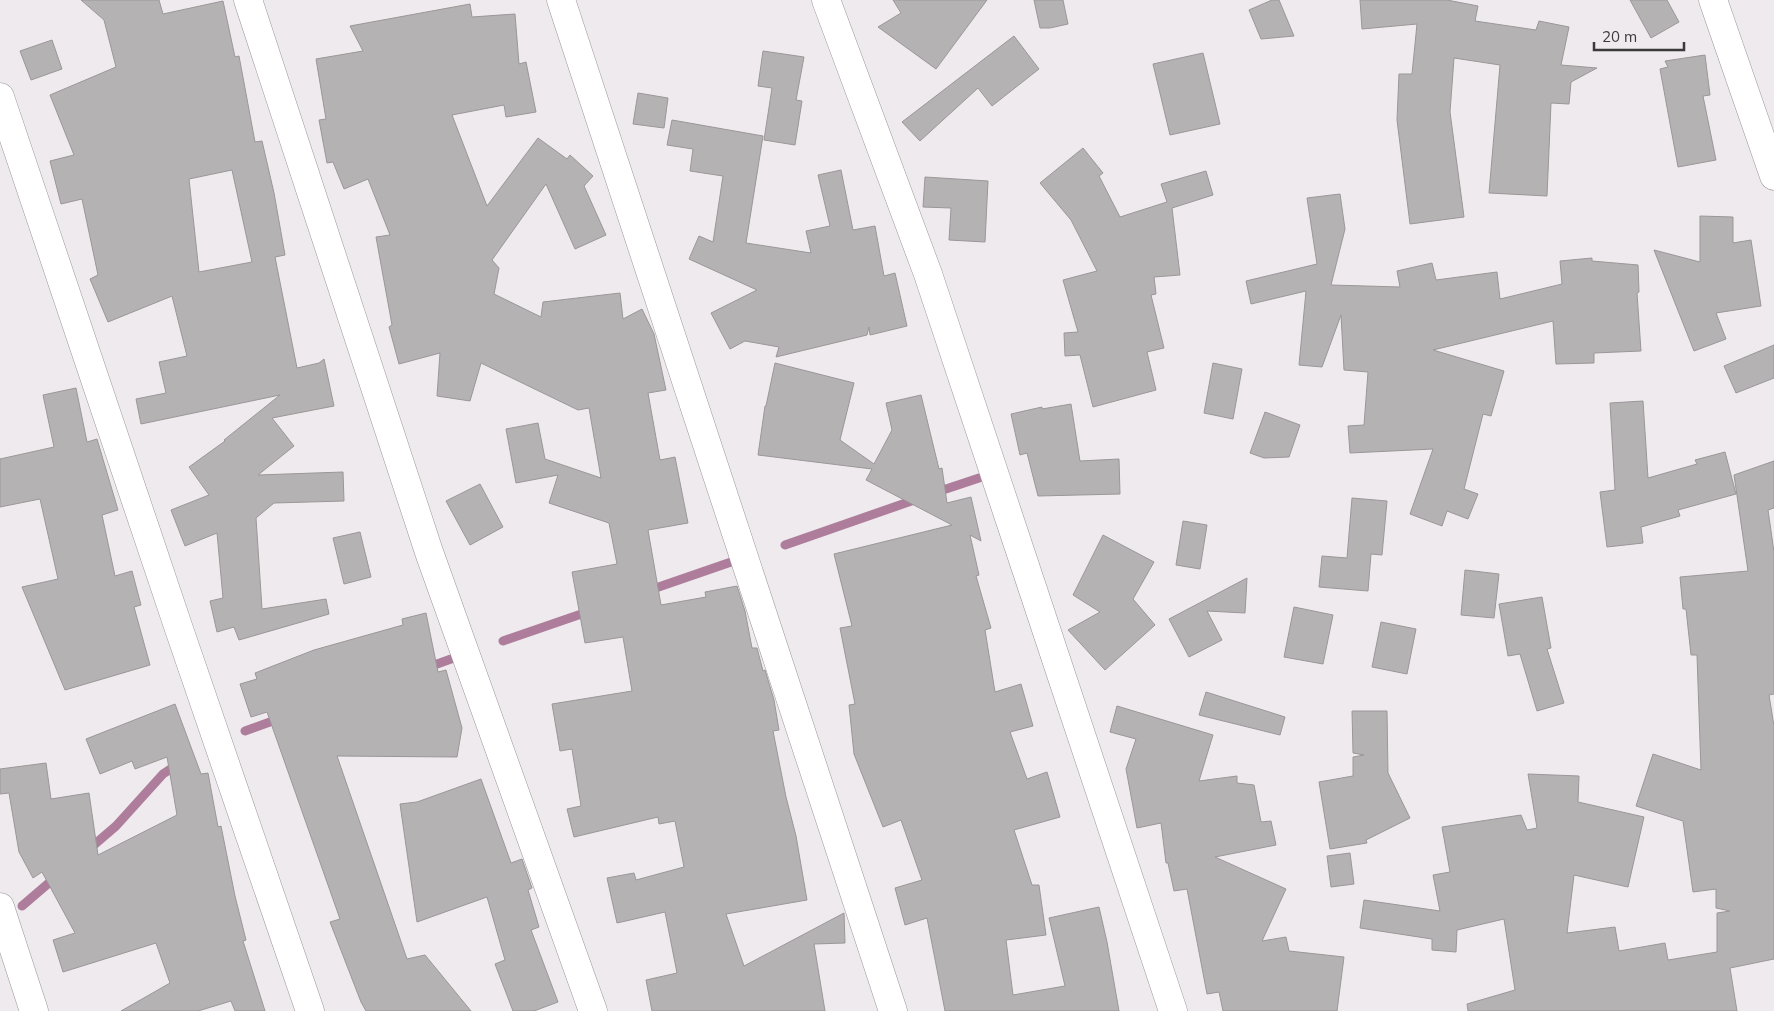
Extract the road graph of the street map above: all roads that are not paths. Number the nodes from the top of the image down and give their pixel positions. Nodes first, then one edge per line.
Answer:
1 (248, 0) edge
2 (561, 0) edge
3 (826, 0) edge
4 (1713, 0) edge
5 (0, 97) edge
6 (1774, 176) edge
7 (0, 907) edge
8 (34, 1011) edge
9 (310, 1011) edge
10 (593, 1011) edge
11 (893, 1011) edge
12 (1173, 1011) edge

1 - 10 street
2 - 11 street
3 - 12 street
4 - 6 street
5 - 9 street
7 - 8 street

